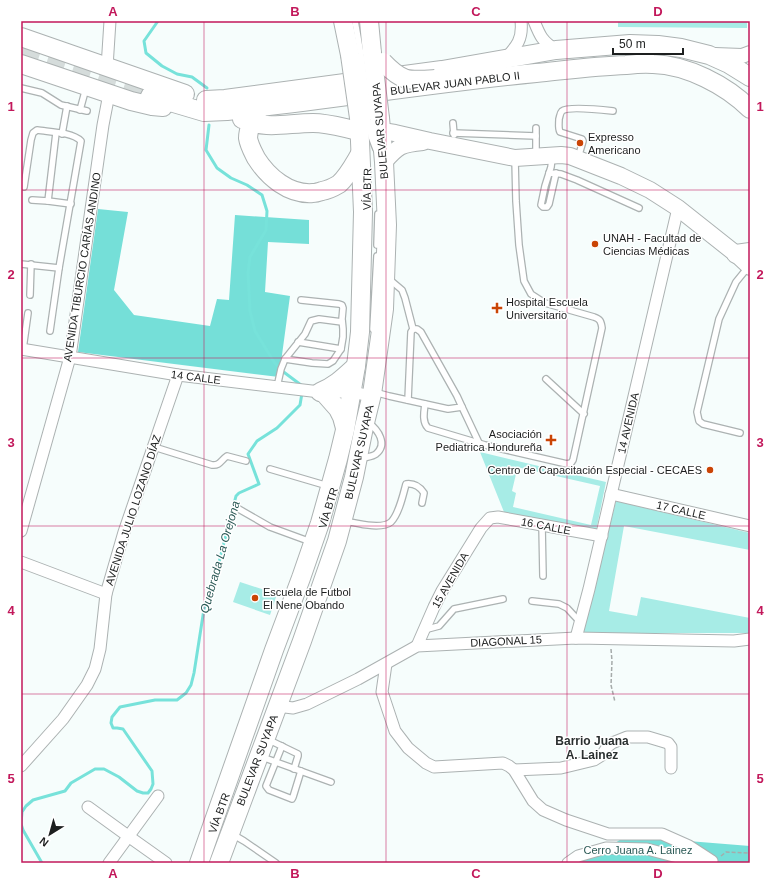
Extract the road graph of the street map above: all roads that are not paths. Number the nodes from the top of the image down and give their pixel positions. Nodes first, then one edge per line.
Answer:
1 (110, 21) edge
2 (521, 21) edge
3 (534, 21) edge
4 (349, 24) edge
5 (369, 27) edge
6 (21, 37) edge
7 (588, 48) junction
8 (556, 50) junction
9 (750, 53) edge
10 (709, 55) junction
11 (367, 56) junction
12 (505, 59) junction
13 (21, 64) edge
14 (107, 67) junction
15 (745, 74) edge
16 (86, 86) junction
17 (21, 88) edge
18 (151, 93) tunnel mouth
19 (110, 94) junction
20 (735, 96) junction
21 (67, 106) junction
22 (204, 106) junction
23 (260, 107) junction
24 (750, 109) edge
25 (80, 110) junction
26 (87, 111) dead end
27 (227, 111) junction
28 (613, 111) dead end
29 (251, 123) junction
30 (453, 123) dead end
31 (536, 128) dead end
32 (59, 134) junction
33 (536, 136) junction
34 (371, 139) junction
35 (453, 139) junction
36 (430, 141) junction
37 (544, 156) junction
38 (515, 158) junction
39 (578, 159) junction
40 (548, 173) junction
41 (556, 173) junction
42 (24, 187) dead end
43 (32, 200) dead end
44 (48, 201) junction
45 (71, 204) junction
46 (639, 208) dead end
47 (678, 208) junction
48 (378, 210) dead end
49 (746, 260) edge
50 (21, 264) edge
51 (32, 264) junction
52 (59, 268) junction
53 (385, 277) junction
54 (30, 295) dead end
55 (301, 300) dead end
56 (28, 313) dead end
57 (342, 322) junction
58 (413, 329) junction
59 (50, 331) dead end
60 (372, 331) dead end
61 (298, 342) junction
62 (22, 349) edge
63 (341, 349) junction
64 (70, 357) junction
65 (285, 358) junction
66 (356, 366) junction
67 (178, 375) junction
68 (546, 379) dead end
69 (277, 387) junction
70 (313, 391) junction
71 (364, 393) junction
72 (408, 400) junction
73 (425, 404) junction
74 (462, 407) junction
75 (584, 414) junction
76 (346, 430) junction
77 (740, 433) dead end
78 (479, 443) junction
79 (154, 447) junction
80 (246, 462) dead end
81 (270, 469) dead end
82 (330, 487) junction
83 (611, 494) junction
84 (422, 503) dead end
85 (237, 508) dead end
86 (490, 518) joint
87 (342, 521) junction
88 (542, 525) junction
89 (750, 526) edge
90 (21, 531) edge
91 (602, 536) junction
92 (313, 543) junction
93 (21, 562) edge
94 (543, 576) dead end
95 (106, 594) junction
96 (503, 599) dead end
97 (532, 601) dead end
98 (580, 623) junction
99 (424, 630) junction
100 (576, 638) junction
101 (750, 639) edge
102 (417, 646) junction
103 (386, 664) junction
104 (278, 706) junction
105 (265, 738) junction
106 (282, 746) junction
107 (267, 759) junction
108 (21, 766) edge
109 (672, 768) dead end
110 (294, 769) junction
111 (514, 770) junction
112 (301, 772) junction
113 (331, 782) dead end
114 (158, 796) dead end
115 (88, 807) dead end
116 (128, 836) junction
117 (225, 837) junction
118 (715, 862) edge
119 (109, 863) edge
120 (166, 863) edge
121 (200, 863) edge
122 (213, 863) edge
123 (218, 863) edge
124 (276, 863) edge
125 (568, 863) edge

1 - 14 street
2 - 12 street
3 - 8 street
4 - 11 main road, BULEVAR SUYAPA
5 - 11 main road, BULEVAR SUYAPA
6 - 14 main road
7 - 8 main road, BULEVAR JUAN PABLO II
7 - 10 main road, BULEVAR JUAN PABLO II
7 - 11 main road, bridge
8 - 12 main road, BULEVAR JUAN PABLO II
9 - 10 street
10 - 15 main road, BULEVAR JUAN PABLO II
11 - 34 main road, BULEVAR SUYAPA, bridge
12 - 22 main road, BULEVAR JUAN PABLO II
13 - 16 main road
14 - 22 main road
15 - 20 main road
16 - 19 main road
16 - 25 lane
17 - 21 lane
18 - 22 main road, BULEVAR JUAN PABLO II
19 - 22 main road
19 - 64 street, AVENIDA TIBURCIO CARÍAS ANDINO
20 - 23 main road, BULEVAR JUAN PABLO II
20 - 24 main road, BULEVAR JUAN PABLO II
21 - 25 lane
21 - 32 lane
22 - 27 main road, BULEVAR JUAN PABLO II
23 - 27 main road, BULEVAR JUAN PABLO II
23 - 29 main road
25 - 26 lane
27 - 29 main road
28 - 39 lane
29 - 34 main road
29 - 34 main road
30 - 35 lane
31 - 33 lane
32 - 42 lane
32 - 44 lane
32 - 45 lane
33 - 35 lane
33 - 37 lane
34 - 36 main road
34 - 36 main road
34 - 53 main road, BULEVAR SUYAPA
34 - 66 main road, BULEVAR SUYAPA
34 - 71 lane, VÍA BTR
35 - 36 main road
35 - 38 main road
37 - 38 main road
37 - 39 main road
37 - 40 lane
38 - 75 lane
39 - 47 main road
40 - 41 lane
40 - 41 lane
41 - 46 lane
43 - 44 lane
44 - 45 lane
45 - 52 lane
47 - 49 main road
47 - 83 street, 14 AVENIDA
48 - 60 lane, VÍA BTR
49 - 77 lane
50 - 51 lane
51 - 52 lane
51 - 54 lane
52 - 59 lane
53 - 58 lane
53 - 71 main road, BULEVAR SUYAPA
55 - 57 lane
56 - 62 lane
57 - 61 lane
57 - 63 lane
58 - 72 lane
58 - 74 lane
61 - 63 lane
61 - 65 lane
62 - 64 street, 14 CALLE
63 - 65 lane
64 - 67 street, 14 CALLE
64 - 90 street, AVENIDA TIBURCIO CARÍAS ANDINO
65 - 69 lane
66 - 70 main road
66 - 71 main road, BULEVAR SUYAPA
67 - 69 street, 14 CALLE
67 - 79 street, AVENIDA JULIO LOZANO DÍAZ
68 - 75 lane
69 - 70 street, 14 CALLE
70 - 71 street, 14 CALLE
70 - 76 main road
71 - 72 lane
71 - 76 main road, BULEVAR SUYAPA
71 - 87 main road, BULEVAR SUYAPA
71 - 121 lane, VÍA BTR
72 - 73 lane
73 - 74 lane
73 - 78 lane
74 - 78 lane
75 - 78 lane
76 - 82 main road, BULEVAR SUYAPA
79 - 80 lane
79 - 95 street, AVENIDA JULIO LOZANO DÍAZ
81 - 82 lane
82 - 92 main road, BULEVAR SUYAPA
83 - 89 street, 17 CALLE
83 - 91 street, 14 AVENIDA
84 - 87 lane
85 - 92 lane
86 - 88 street, 16 CALLE
86 - 99 street, 15 AVENIDA
87 - 104 main road, BULEVAR SUYAPA
88 - 91 street, 16 CALLE
88 - 94 lane
91 - 98 street, 14 AVENIDA
92 - 121 main road, BULEVAR SUYAPA
93 - 95 street
95 - 108 street, AVENIDA JULIO LOZANO DÍAZ
96 - 99 lane
97 - 98 lane
98 - 100 street, 14 AVENIDA
99 - 102 street, 15 AVENIDA
100 - 101 street, DIAGONAL 15
100 - 102 street, DIAGONAL 15
102 - 103 street, DIAGONAL 15
103 - 104 street, DIAGONAL 15
103 - 111 street
104 - 105 main road, BULEVAR SUYAPA
105 - 106 lane
105 - 107 main road, BULEVAR SUYAPA
106 - 107 lane
106 - 110 lane
107 - 110 lane
107 - 112 lane
107 - 117 main road, BULEVAR SUYAPA
109 - 111 street
110 - 112 lane
111 - 118 street
112 - 113 lane
114 - 116 street
115 - 116 street
116 - 119 street
116 - 120 street
117 - 122 lane, VÍA BTR
117 - 123 main road, BULEVAR SUYAPA
117 - 124 lane
118 - 125 street

